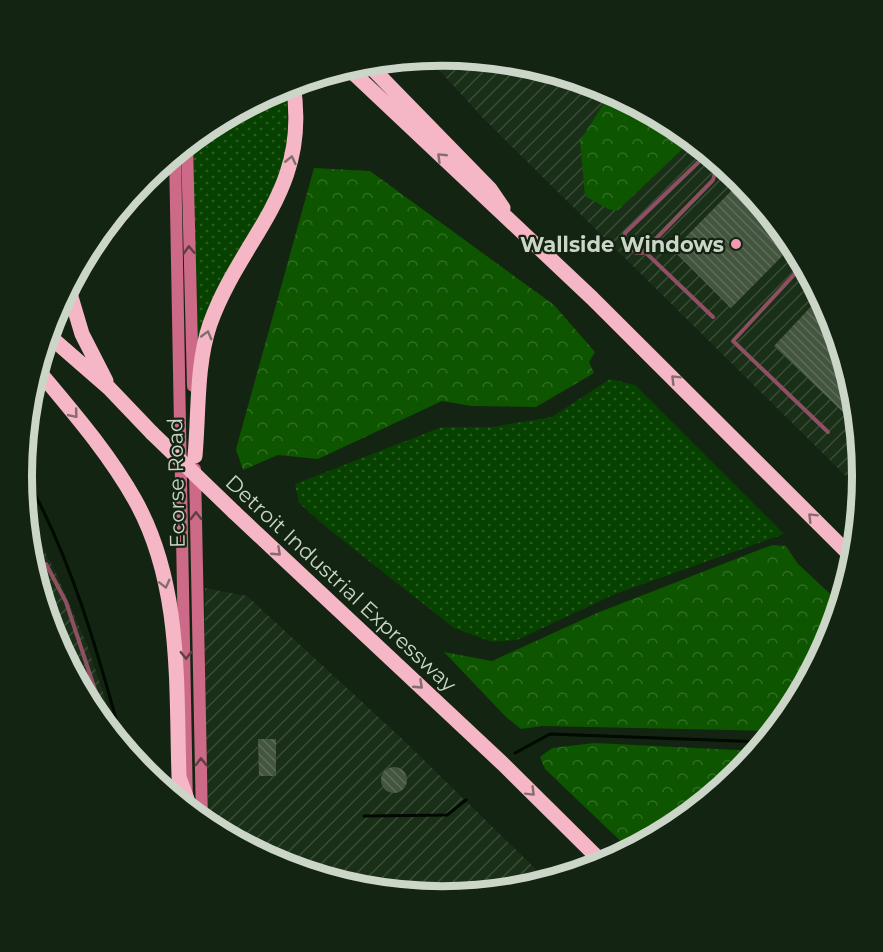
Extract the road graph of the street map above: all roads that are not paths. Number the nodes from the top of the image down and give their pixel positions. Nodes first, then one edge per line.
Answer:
1 (376, 72) edge
2 (356, 75) edge
3 (293, 94) edge
4 (187, 155) edge
5 (701, 159) edge
6 (175, 165) edge
7 (715, 171) edge
8 (514, 226) junction
9 (644, 251) junction
10 (797, 271) edge
11 (72, 300) edge
12 (713, 318) dead end
13 (54, 340) edge
14 (43, 377) edge
15 (109, 388) junction
16 (828, 432) dead end
17 (195, 456) junction
18 (845, 550) edge
19 (46, 564) dead end
20 (98, 700) edge
21 (185, 795) edge
22 (187, 797) edge
23 (202, 808) edge
24 (596, 856) edge

1 - 8 highway
8 -> 2 highway
17 -> 3 highway
17 -> 4 main road, Ecorse Road
5 - 9 lane
6 -> 22 main road, Ecorse Road
7 - 9 lane
18 -> 8 highway
9 - 12 lane
10 - 16 lane
11 - 15 highway
13 - 15 highway, Detroit Industrial Expressway
14 -> 21 highway
15 -> 24 highway, Detroit Industrial Expressway, bridge
23 -> 17 main road, Ecorse Road
19 - 20 lane

